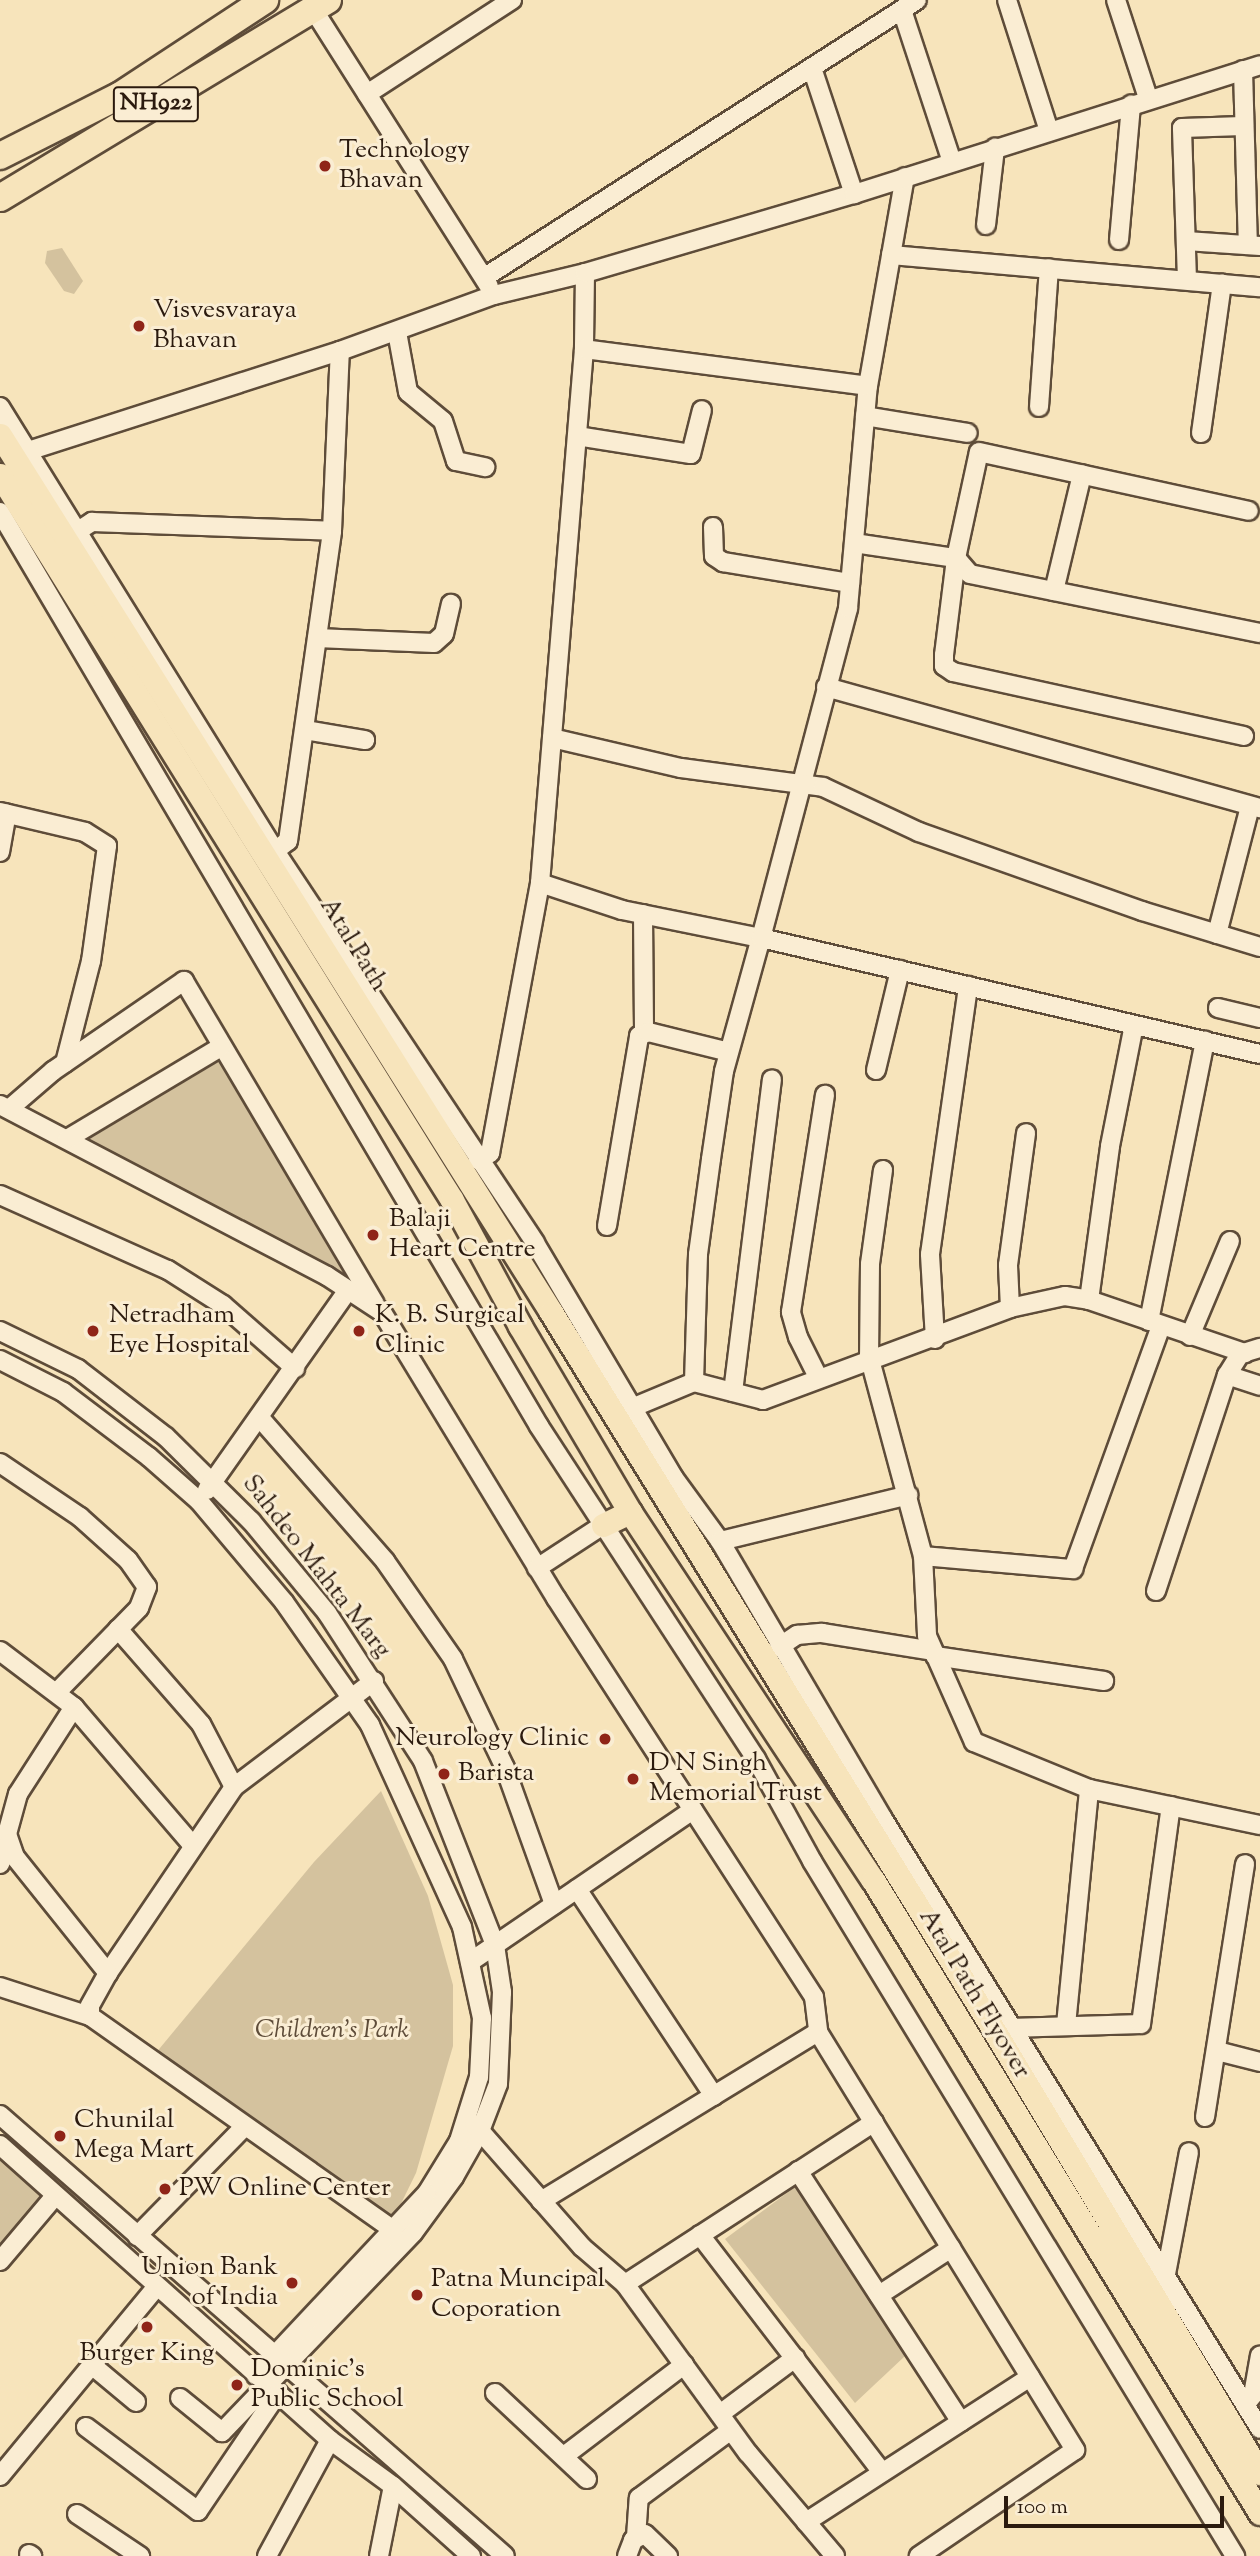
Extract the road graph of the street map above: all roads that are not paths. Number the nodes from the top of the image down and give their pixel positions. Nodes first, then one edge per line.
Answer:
1 (265, 0) edge
2 (512, 0) edge
3 (917, 0) edge
4 (1007, 0) edge
5 (1116, 0) edge
6 (320, 5) edge
7 (902, 10) junction
8 (1251, 67) edge
9 (811, 68) junction
10 (367, 94) junction
11 (1148, 98) junction
12 (1130, 105) junction
13 (1243, 126) junction
14 (1049, 131) junction
15 (995, 148) junction
16 (0, 156) edge
17 (952, 162) junction
18 (905, 177) junction
19 (854, 194) junction
20 (0, 198) edge
21 (986, 225) dead end
22 (1119, 240) dead end
23 (1186, 241) junction
24 (1254, 245) edge
25 (891, 256) junction
26 (1049, 268) junction
27 (585, 273) junction
28 (485, 277) junction
29 (1187, 280) junction
30 (1222, 283) junction
31 (1260, 287) edge
32 (494, 295) junction
33 (397, 332) junction
34 (584, 349) junction
35 (340, 351) junction
36 (868, 386) junction
37 (0, 407) edge
38 (1039, 407) dead end
39 (702, 410) dead end
40 (865, 416) junction
41 (968, 433) dead end
42 (1201, 433) dead end
43 (0, 435) edge
44 (577, 436) junction
45 (485, 467) dead end
46 (13, 468) edge
47 (1082, 474) junction
48 (1249, 511) dead end
49 (0, 512) edge
50 (713, 527) dead end
51 (78, 531) junction
52 (332, 531) junction
53 (854, 543) junction
54 (956, 558) junction
55 (850, 583) junction
56 (1055, 591) junction
57 (451, 604) dead end
58 (1260, 634) edge
59 (317, 638) junction
60 (826, 687) junction
61 (305, 730) junction
62 (1244, 736) dead end
63 (552, 738) junction
64 (365, 740) dead end
65 (801, 784) junction
66 (1255, 807) edge
67 (4, 813) edge
68 (275, 851) junction
69 (0, 852) edge
70 (540, 883) junction
71 (643, 914) junction
72 (1217, 934) junction
73 (761, 938) junction
74 (1260, 947) edge
75 (900, 970) junction
76 (968, 986) junction
77 (1217, 1008) dead end
78 (1260, 1018) edge
79 (1134, 1024) junction
80 (644, 1032) junction
81 (1205, 1041) junction
82 (221, 1047) junction
83 (729, 1052) junction
84 (1260, 1054) edge
85 (65, 1063) junction
86 (876, 1070) dead end
87 (772, 1079) dead end
88 (825, 1095) dead end
89 (4, 1107) edge
90 (1027, 1133) dead end
91 (67, 1139) junction
92 (478, 1160) junction
93 (883, 1170) dead end
94 (0, 1195) edge
95 (607, 1226) dead end
96 (1230, 1241) dead end
97 (348, 1290) junction
98 (1089, 1300) junction
99 (1010, 1308) junction
100 (378, 1309) junction
101 (0, 1331) edge
102 (1155, 1332) junction
103 (1190, 1336) junction
104 (935, 1339) junction
105 (869, 1356) junction
106 (1241, 1359) edge
107 (0, 1360) edge
108 (295, 1368) junction
109 (818, 1377) junction
110 (694, 1382) junction
111 (1260, 1386) edge
112 (733, 1392) junction
113 (634, 1407) junction
114 (260, 1418) junction
115 (0, 1463) edge
116 (214, 1481) junction
117 (665, 1482) junction
118 (908, 1495) junction
119 (199, 1501) junction
120 (630, 1512) junction
121 (603, 1525) junction
122 (720, 1541) junction
123 (923, 1556) junction
124 (537, 1568) junction
125 (1156, 1591) dead end
126 (118, 1629) junction
127 (779, 1647) junction
128 (0, 1651) edge
129 (934, 1653) junction
130 (374, 1681) junction
131 (1104, 1681) dead end
132 (58, 1691) junction
133 (351, 1697) junction
134 (74, 1707) junction
135 (234, 1787) junction
136 (1089, 1789) junction
137 (1171, 1806) junction
138 (6, 1807) edge
139 (693, 1810) junction
140 (1260, 1825) edge
141 (9, 1843) junction
142 (193, 1846) junction
143 (0, 1864) edge
144 (1245, 1864) dead end
145 (577, 1889) junction
146 (554, 1904) junction
147 (495, 1945) junction
148 (470, 1962) junction
149 (108, 1973) junction
150 (0, 1987) edge
151 (90, 2017) junction
152 (1066, 2025) junction
153 (1010, 2028) junction
154 (818, 2032) junction
155 (1217, 2052) junction
156 (1260, 2062) edge
157 (714, 2096) junction
158 (0, 2115) edge
159 (467, 2116) junction
160 (1205, 2117) dead end
161 (874, 2122) junction
162 (246, 2126) junction
163 (480, 2131) junction
164 (0, 2145) edge
165 (1189, 2152) dead end
166 (798, 2171) junction
167 (54, 2197) junction
168 (541, 2201) junction
169 (393, 2230) junction
170 (700, 2235) junction
171 (137, 2236) junction
172 (951, 2248) junction
173 (0, 2261) edge
174 (1165, 2279) junction
175 (625, 2284) junction
176 (156, 2286) junction
177 (879, 2295) junction
178 (1260, 2356) edge
179 (795, 2358) junction
180 (279, 2362) junction
181 (684, 2364) junction
182 (93, 2366) junction
183 (1030, 2377) junction
184 (267, 2384) junction
185 (495, 2393) dead end
186 (180, 2398) dead end
187 (136, 2402) dead end
188 (1245, 2405) junction
189 (720, 2414) junction
190 (961, 2422) junction
191 (86, 2427) dead end
192 (1260, 2428) edge
193 (732, 2430) junction
194 (330, 2440) junction
195 (564, 2456) junction
196 (4, 2465) edge
197 (883, 2473) junction
198 (1260, 2473) edge
199 (587, 2479) dead end
200 (393, 2486) junction
201 (1260, 2513) edge
202 (76, 2514) dead end
203 (806, 2522) junction
204 (636, 2537) junction
205 (141, 2556) edge
206 (267, 2556) edge
207 (379, 2556) edge
208 (471, 2556) edge
209 (505, 2556) edge
210 (627, 2556) edge
211 (668, 2556) edge
212 (835, 2556) edge
213 (919, 2556) edge
214 (1235, 2556) edge

1 - 16 highway, NH922
2 - 10 street
3 - 7 street
4 - 14 street
5 - 11 street
6 - 10 street
6 - 20 highway, NH922
7 - 9 street
7 - 17 street
8 - 11 street
8 - 13 street
9 - 19 street
9 - 28 street
10 - 28 street
11 - 12 street
12 - 14 street
12 - 22 street
13 - 23 street
13 - 24 street
14 - 15 street
15 - 17 street
15 - 21 street
17 - 18 street
18 - 19 street
18 - 25 street
19 - 27 street
23 - 24 street
23 - 29 street
25 - 26 street
25 - 36 street
26 - 29 street
26 - 38 street
27 - 32 street
27 - 34 street
28 - 32 street
29 - 30 street
30 - 31 street
30 - 42 street
32 - 33 street
33 - 35 street
33 - 45 street
34 - 36 street
34 - 44 street
35 - 46 street
35 - 52 street
36 - 40 street
37 - 46 street
39 - 44 street
40 - 41 street
40 - 53 street
43 - 46 main road, Atal Path
44 - 63 street
46 - 51 street
46 - 117 main road, Atal Path
46 - 120 main road, Atal Path
47 - 48 street
47 - 54 street
47 - 56 street
49 - 121 street
50 - 55 street
51 - 52 street
51 - 68 street
52 - 59 street
53 - 54 street
53 - 55 street
54 - 56 street
54 - 62 street
55 - 60 street
56 - 58 street
57 - 59 street
59 - 61 street
60 - 65 street
60 - 66 street
61 - 64 street
61 - 68 street
63 - 65 street
63 - 70 street
65 - 72 street
65 - 73 street
66 - 72 street
67 - 69 street
67 - 85 street
68 - 92 street
70 - 71 street
70 - 92 street
71 - 73 street
71 - 80 street
72 - 74 street
73 - 75 street
73 - 83 street
75 - 76 street
75 - 86 street
76 - 79 street
76 - 104 street
77 - 78 street
79 - 81 street
79 - 98 street
80 - 83 street
80 - 95 street
81 - 84 street
81 - 102 street
82 - 85 street
82 - 91 street
82 - 100 street
83 - 110 street
85 - 89 street
87 - 112 street
88 - 109 street
89 - 91 street
90 - 99 street
91 - 97 street
92 - 113 street
93 - 105 street
94 - 108 street
96 - 103 street
97 - 100 street
97 - 108 street
98 - 99 street
98 - 102 street
99 - 104 street
100 - 124 street
101 - 116 street, Sahdeo Mahta Marg
102 - 103 street
102 - 123 street
103 - 106 street
104 - 105 street
105 - 109 street
105 - 118 street
106 - 111 street
106 - 125 street
107 - 119 street, Sahdeo Mahta Marg
108 - 114 street
109 - 112 street
110 - 112 street
110 - 113 street
113 - 117 street
114 - 116 street
114 - 146 street
115 - 126 street
116 - 119 street
116 - 130 street, Sahdeo Mahta Marg
117 - 122 street
117 - 198 main road, Atal Path Flyover
118 - 122 street
118 - 123 street
119 - 133 street, Sahdeo Mahta Marg
120 - 121 main road
120 - 201 main road, Atal Path Flyover
121 - 124 street
121 - 214 street
122 - 127 street
123 - 129 street
124 - 139 street
126 - 132 street
126 - 135 street
127 - 129 street
127 - 153 street
128 - 132 street
129 - 131 street
129 - 136 street
130 - 133 street
130 - 147 street, Sahdeo Mahta Marg
132 - 134 street
133 - 135 street
133 - 148 street, Sahdeo Mahta Marg
134 - 138 street
134 - 142 street
135 - 142 street
136 - 137 street
136 - 152 street
137 - 140 street
137 - 152 street
138 - 141 street
139 - 145 street
139 - 154 street
141 - 143 street
141 - 149 street
142 - 149 street
144 - 155 street
145 - 146 street
145 - 157 street
146 - 147 street
147 - 148 street
147 - 163 street, Sahdeo Mahta Marg
148 - 159 street, Sahdeo Mahta Marg
149 - 151 street
150 - 151 street
151 - 162 street
152 - 153 street
153 - 174 street
154 - 157 street
154 - 161 street
155 - 156 street
155 - 160 street
157 - 168 street
158 - 171 street
159 - 163 street
159 - 169 street, Sahdeo Mahta Marg
161 - 166 street
161 - 172 street
162 - 169 street
162 - 171 street
163 - 168 street
163 - 180 street, Sahdeo Mahta Marg
164 - 167 street
165 - 174 street
166 - 170 street
166 - 177 street
167 - 173 street
167 - 176 street
168 - 175 street
169 - 180 street, Sahdeo Mahta Marg
170 - 175 street
170 - 179 street
171 - 180 street
172 - 177 street
172 - 183 street
174 - 188 street
175 - 181 street
176 - 182 street
176 - 184 street
177 - 190 street
178 - 188 street
179 - 189 street
179 - 197 street
180 - 184 street, Sahdeo Mahta Marg
180 - 209 street
181 - 189 street
181 - 195 street
182 - 187 street
182 - 196 street
183 - 190 street
183 - 213 street
184 - 186 street
184 - 191 street
184 - 194 street
185 - 195 street
188 - 192 street
189 - 193 street
190 - 197 street
193 - 203 street
193 - 204 street
194 - 200 street
194 - 206 street
195 - 199 street
197 - 203 street
200 - 207 street
200 - 208 street
202 - 205 street
203 - 212 street
204 - 210 street
204 - 211 street

